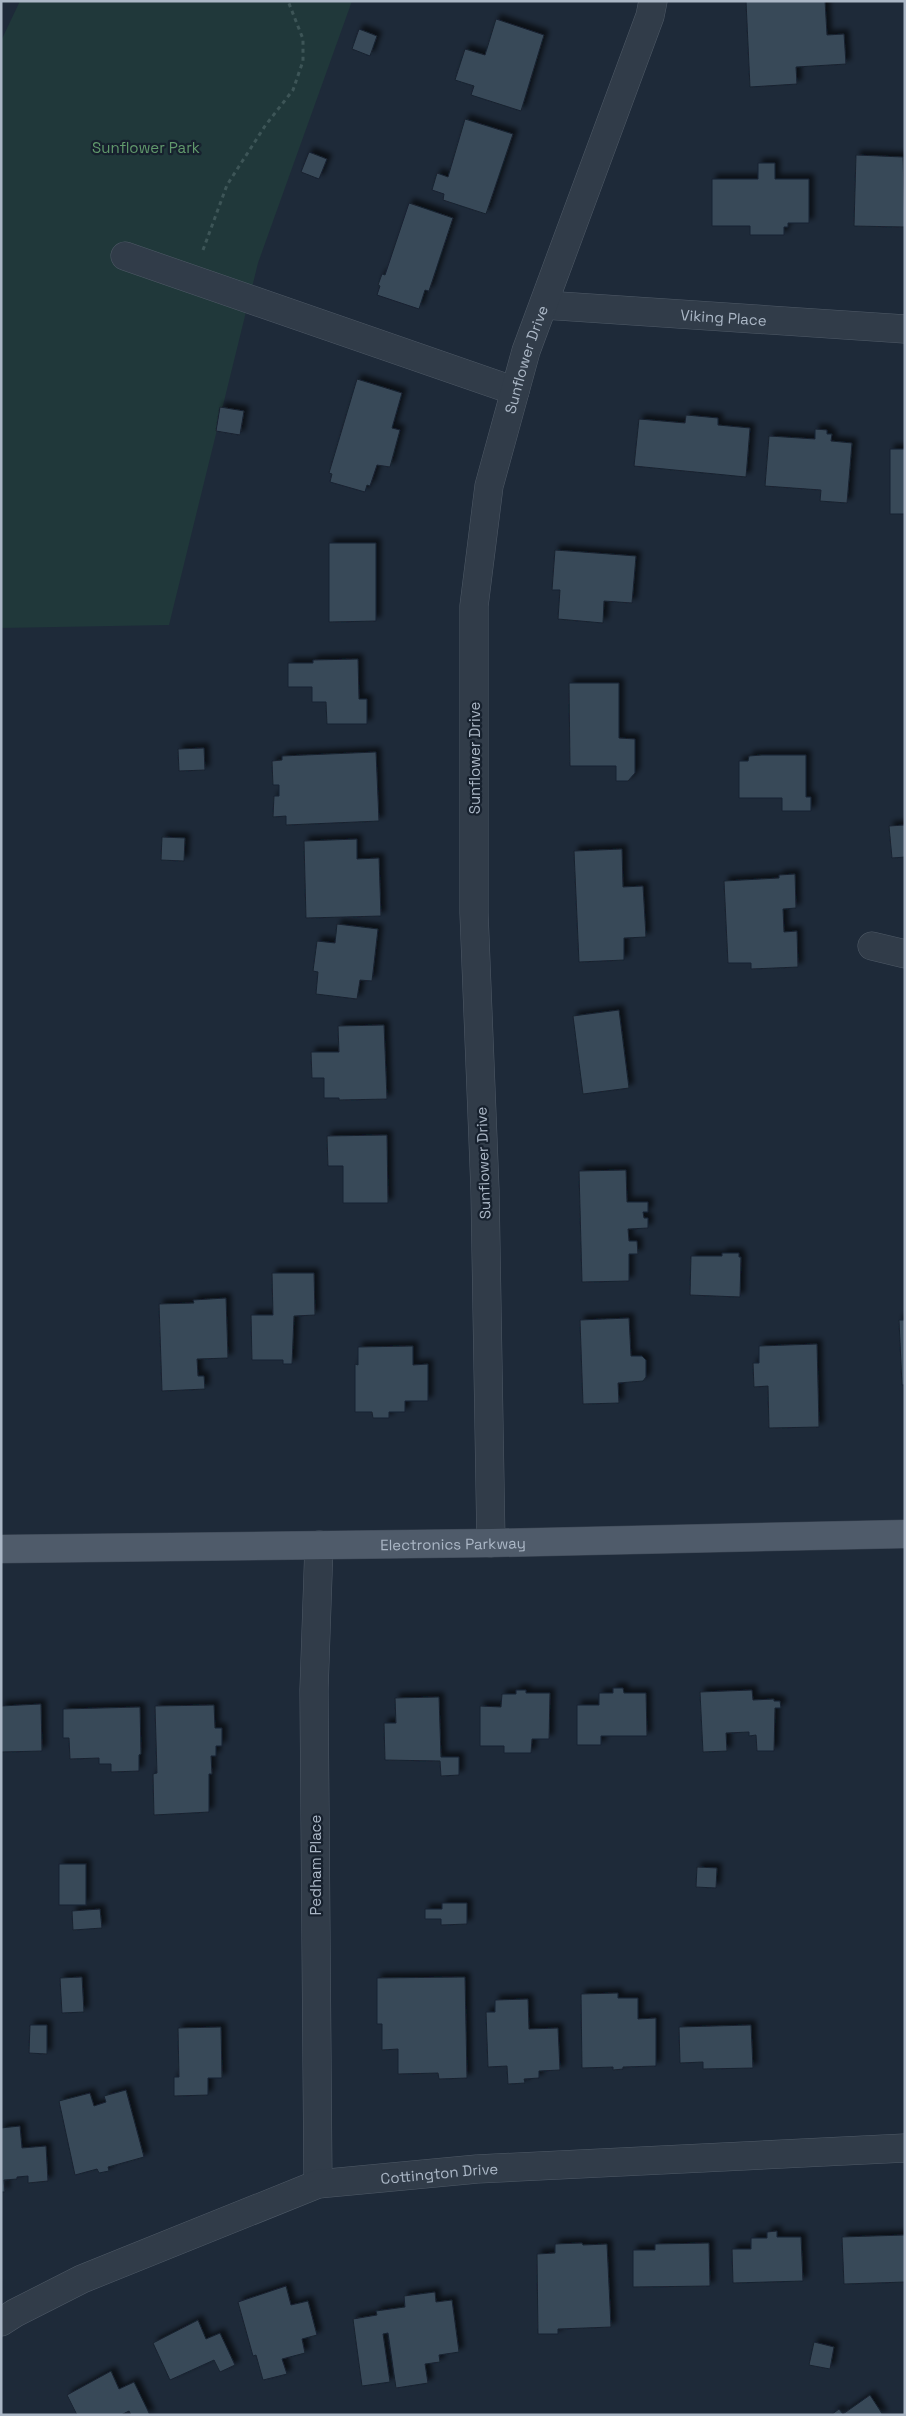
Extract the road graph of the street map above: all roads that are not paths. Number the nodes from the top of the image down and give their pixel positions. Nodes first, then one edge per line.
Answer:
1 (653, 1) edge
2 (125, 256) dead end
3 (544, 305) junction
4 (905, 329) edge
5 (515, 391) junction
6 (872, 946) dead end
7 (905, 954) edge
8 (905, 1534) edge
9 (491, 1543) junction
10 (319, 1545) junction
11 (1, 1549) edge
12 (905, 2148) edge
13 (318, 2184) junction
14 (1, 2322) edge

1 - 3 street, Sunflower Drive
2 - 5 street
3 - 4 street, Viking Place
3 - 5 street, Sunflower Drive
5 - 9 street, Sunflower Drive
6 - 7 street
8 - 9 main road, Electronics Parkway
9 - 10 main road, Electronics Parkway
10 - 11 main road, Electronics Parkway
10 - 13 street, Pedham Place
12 - 13 street, Cottington Drive
13 - 14 street, Cottington Drive

